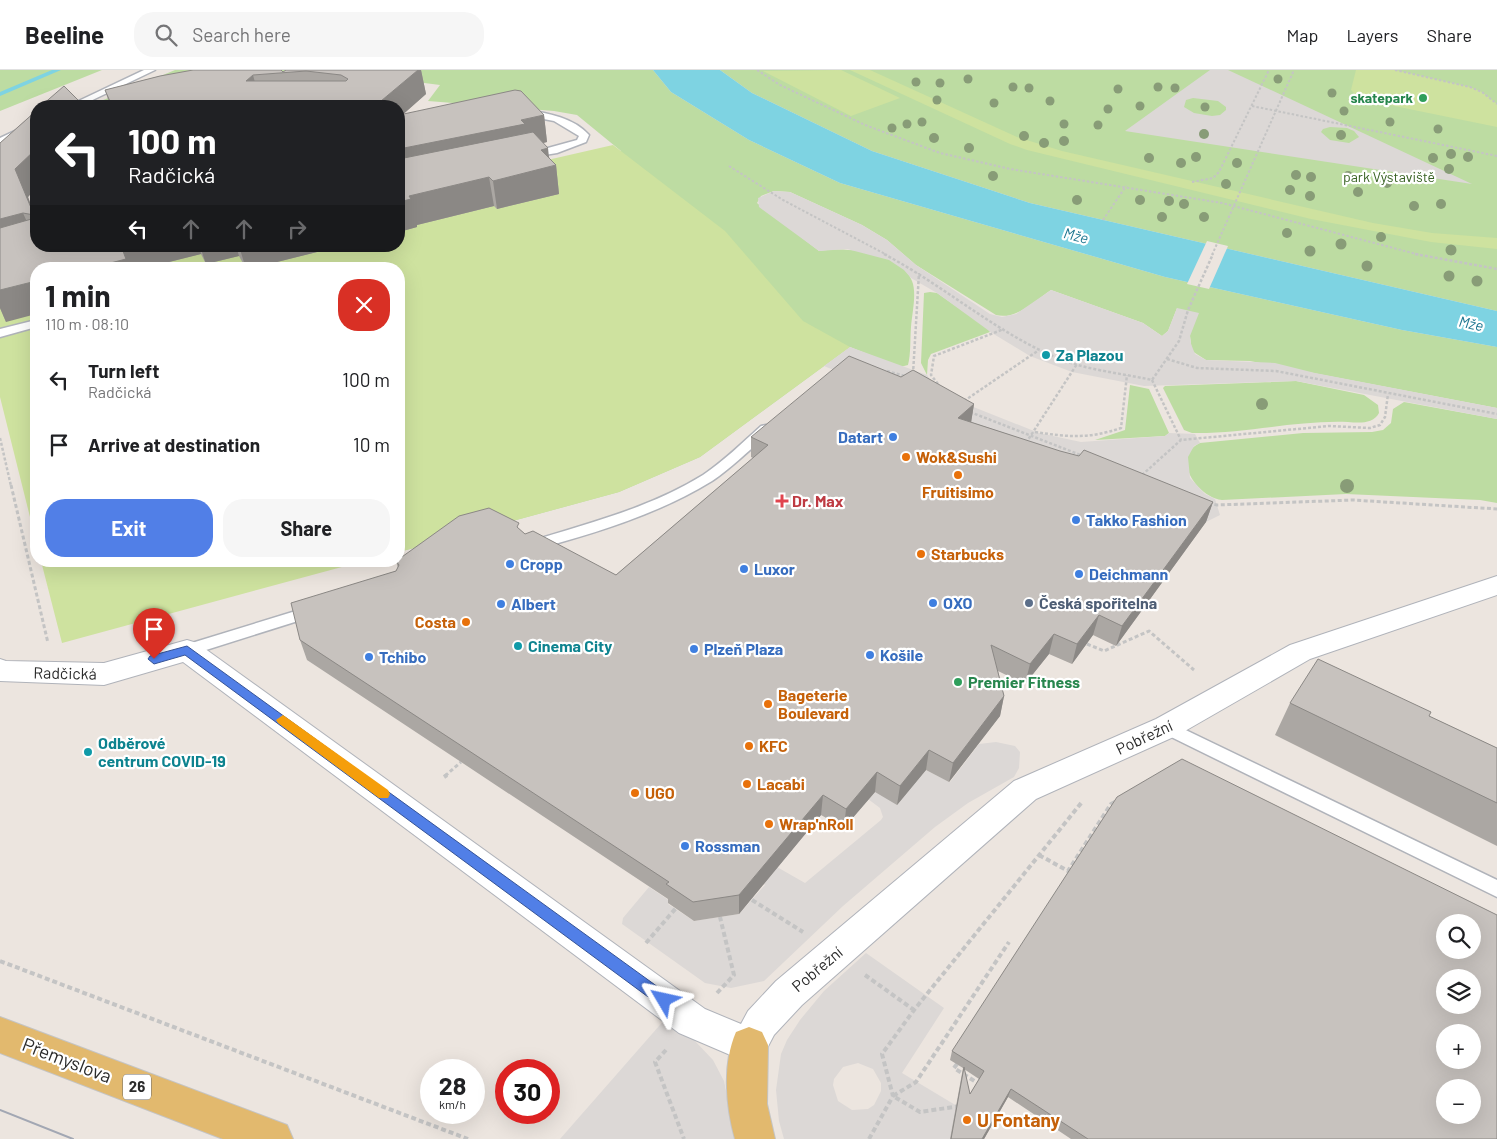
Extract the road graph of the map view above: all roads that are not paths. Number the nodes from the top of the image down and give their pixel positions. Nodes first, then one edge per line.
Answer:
1 (150, 70) edge
2 (86, 100) edge
3 (520, 113) edge
4 (30, 127) edge
5 (0, 142) edge
6 (518, 158) edge
7 (30, 324) edge
8 (0, 332) edge
9 (776, 421) edge
10 (529, 547) edge
11 (1497, 585) edge
12 (326, 606) edge
13 (187, 650) junction
14 (0, 670) edge
15 (1167, 727) junction
16 (1497, 889) edge
17 (0, 1035) edge
18 (749, 1045) junction
19 (273, 1139) edge
20 (754, 1139) edge

1 - 2 lane
3 - 6 lane
4 - 5 lane
7 - 8 lane
9 - 10 lane
11 - 15 street, Pobřežní
12 - 13 lane
13 - 14 street, Radčická
13 - 18 street
15 - 16 lane
15 - 18 street, Pobřežní
17 - 19 main road, Přemyslova / 26
18 - 20 main road

